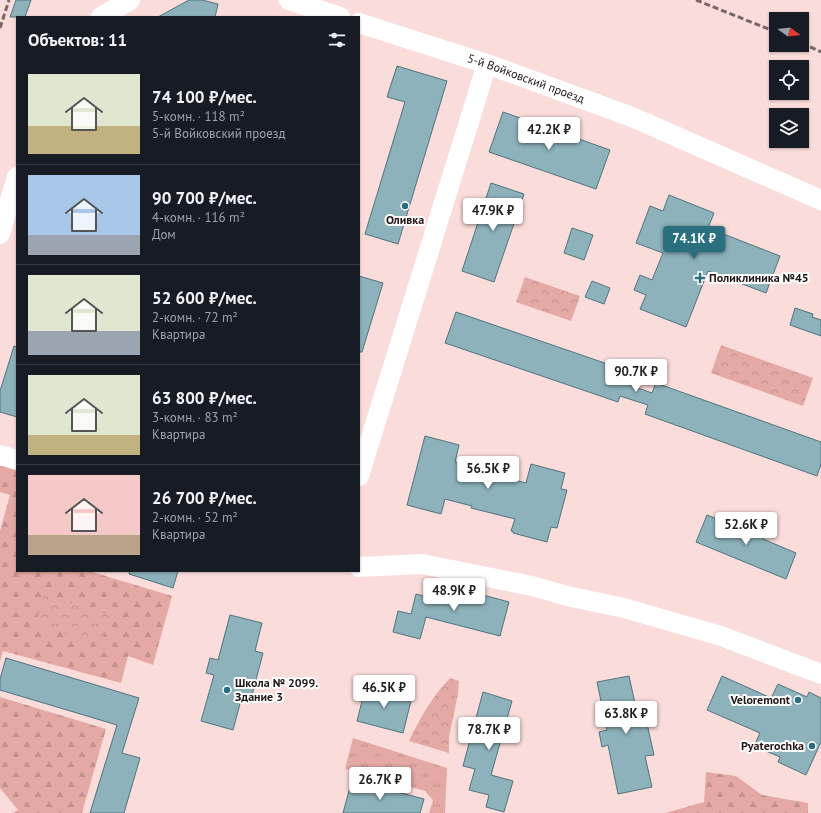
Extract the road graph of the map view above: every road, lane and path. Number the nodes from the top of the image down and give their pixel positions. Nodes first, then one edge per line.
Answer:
1 (130, 0) edge
2 (289, 0) edge
3 (103, 16) edge
4 (337, 16) edge
5 (360, 23) edge
6 (487, 64) junction
7 (16, 181) edge
8 (821, 200) edge
9 (0, 234) edge
10 (0, 455) edge
11 (16, 460) edge
12 (360, 473) edge
13 (360, 567) edge
14 (821, 674) edge

1 - 3 street
2 - 4 street
5 - 6 street, 5-й Войковский проезд
6 - 8 street, 5-й Войковский проезд
6 - 12 street
7 - 9 street
10 - 11 street
13 - 14 street

